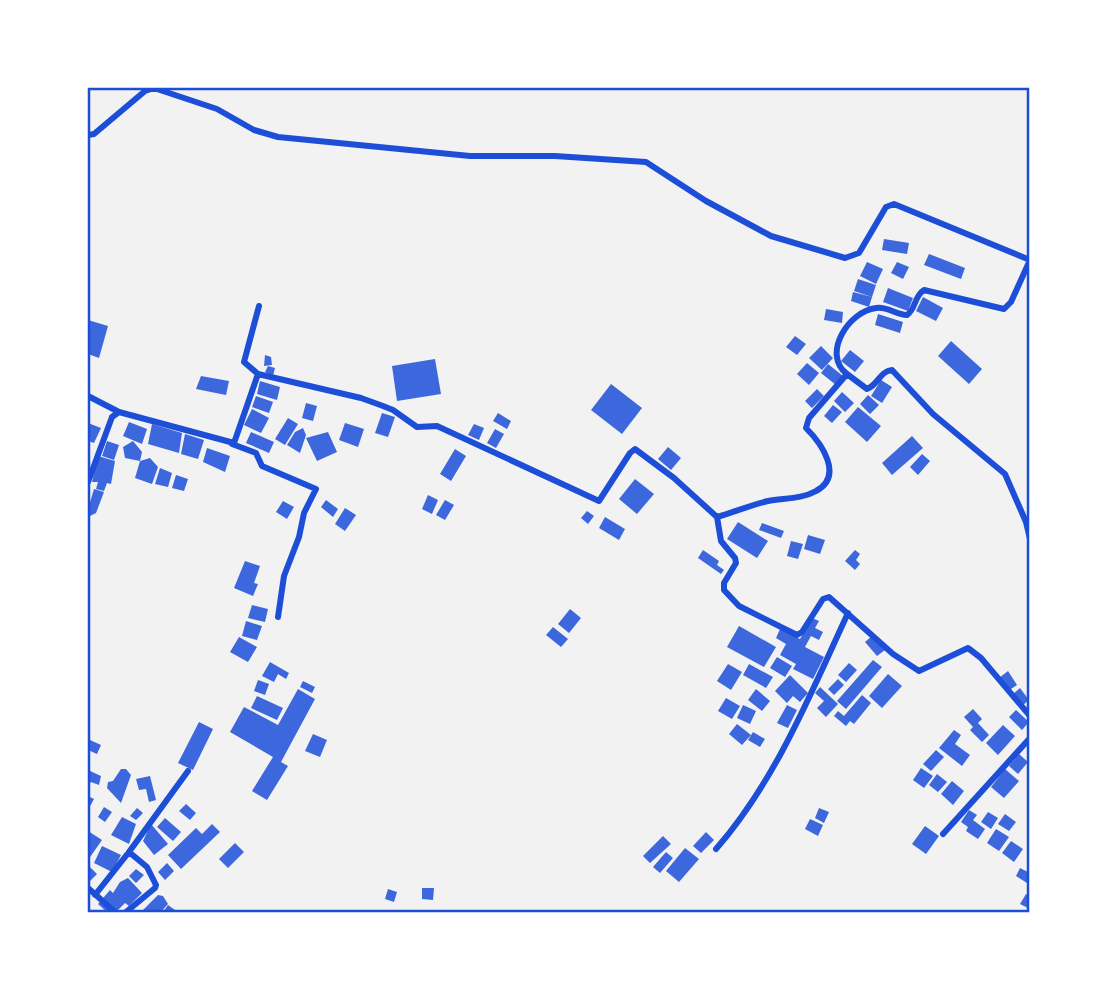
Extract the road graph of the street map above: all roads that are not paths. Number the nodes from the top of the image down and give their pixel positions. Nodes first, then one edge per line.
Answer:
1 (88, 135) edge
2 (1030, 260) edge
3 (259, 306) dead end
4 (258, 374) junction
5 (847, 374) junction
6 (88, 396) edge
7 (119, 412) junction
8 (232, 444) junction
9 (88, 482) edge
10 (717, 517) junction
11 (1030, 539) edge
12 (848, 613) junction
13 (278, 617) dead end
14 (1030, 716) edge
15 (1030, 738) edge
16 (187, 771) dead end
17 (943, 834) dead end
18 (716, 849) dead end
19 (129, 852) junction
20 (88, 888) edge
21 (95, 895) junction
22 (115, 912) edge
23 (126, 912) edge

1 - 2 street
2 - 5 street
3 - 4 street
4 - 8 street
4 - 10 street
5 - 10 street
5 - 11 street
6 - 7 street
7 - 8 street
7 - 9 street
8 - 13 street
10 - 12 street
12 - 14 street
12 - 18 street
15 - 17 street
16 - 19 street
19 - 21 street
19 - 23 street
20 - 21 street
21 - 22 street

